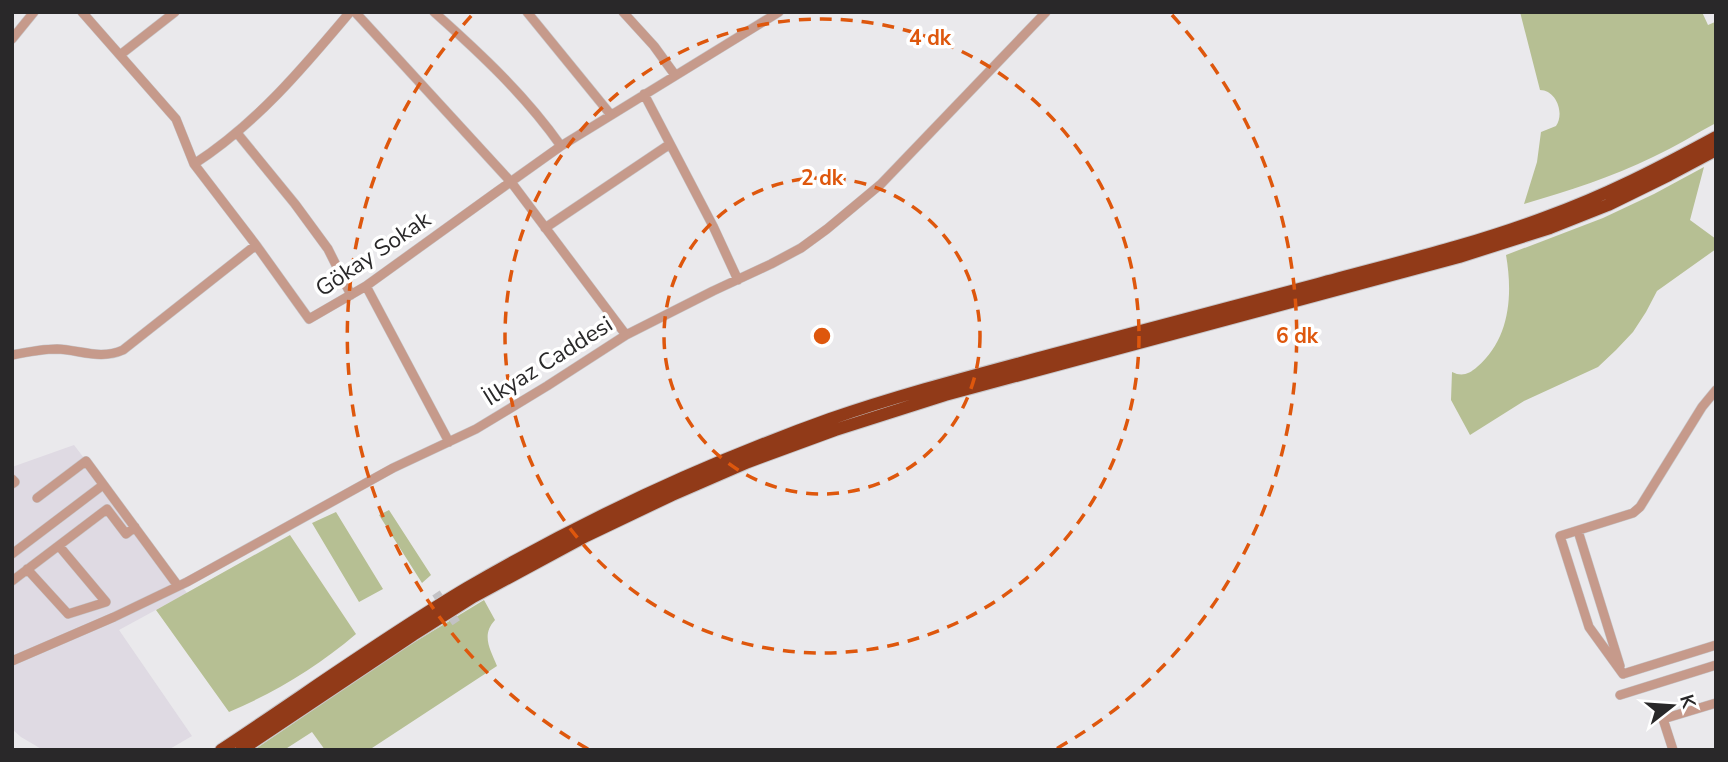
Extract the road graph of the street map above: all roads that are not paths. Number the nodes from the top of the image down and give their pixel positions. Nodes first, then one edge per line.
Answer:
1 (34, 12) edge
2 (82, 12) edge
3 (175, 12) edge
4 (353, 12) edge
5 (434, 12) edge
6 (527, 12) edge
7 (624, 12) edge
8 (779, 12) edge
9 (1046, 12) edge
10 (12, 38) edge
11 (120, 55) junction
12 (675, 75) junction
13 (644, 94) junction
14 (611, 115) junction
15 (237, 134) junction
16 (1716, 137) edge
17 (670, 144) junction
18 (561, 146) junction
19 (1716, 150) edge
20 (194, 164) junction
21 (510, 181) junction
22 (545, 228) junction
23 (256, 245) junction
24 (738, 279) junction
25 (366, 286) junction
26 (351, 295) junction
27 (626, 335) junction
28 (12, 355) edge
29 (1716, 390) edge
30 (449, 442) junction
31 (12, 479) edge
32 (12, 484) edge
33 (103, 485) junction
34 (37, 498) dead end
35 (135, 527) junction
36 (1578, 531) junction
37 (59, 545) junction
38 (12, 554) edge
39 (27, 569) junction
40 (12, 581) edge
41 (178, 586) junction
42 (1716, 645) edge
43 (13, 660) edge
44 (1716, 665) edge
45 (1623, 674) junction
46 (1620, 695) dead end
47 (1716, 702) edge
48 (221, 750) edge
49 (241, 750) edge
50 (1673, 750) edge

1 - 10 street
2 - 11 street, Gökay Sokak
3 - 11 street
4 - 15 street
4 - 21 street
5 - 18 street
6 - 14 street
7 - 12 street
8 - 12 street, Gökay Sokak
9 - 24 street, İlkyaz Caddesi
11 - 20 street, Gökay Sokak
12 - 13 street, Gökay Sokak
13 - 14 street, Gökay Sokak
13 - 17 street
14 - 18 street, Gökay Sokak
15 - 20 street
15 - 26 street
16 - 48 highway
17 - 22 street
17 - 24 street
18 - 21 street, Gökay Sokak
19 - 49 highway
20 - 23 street, Gökay Sokak
21 - 22 street
21 - 25 street, Gökay Sokak
22 - 27 street
23 - 26 street, Gökay Sokak
23 - 28 street
24 - 27 street, İlkyaz Caddesi
25 - 26 street, Gökay Sokak
25 - 30 street
27 - 30 street, İlkyaz Caddesi
29 - 36 street
30 - 41 street, İlkyaz Caddesi
31 - 32 street
33 - 34 street
33 - 35 street
33 - 38 street
35 - 37 street
35 - 41 street
36 - 45 street
36 - 45 street
37 - 39 street
37 - 39 street
39 - 40 street
41 - 43 street, İlkyaz Caddesi
42 - 45 street
44 - 46 street
47 - 50 street

